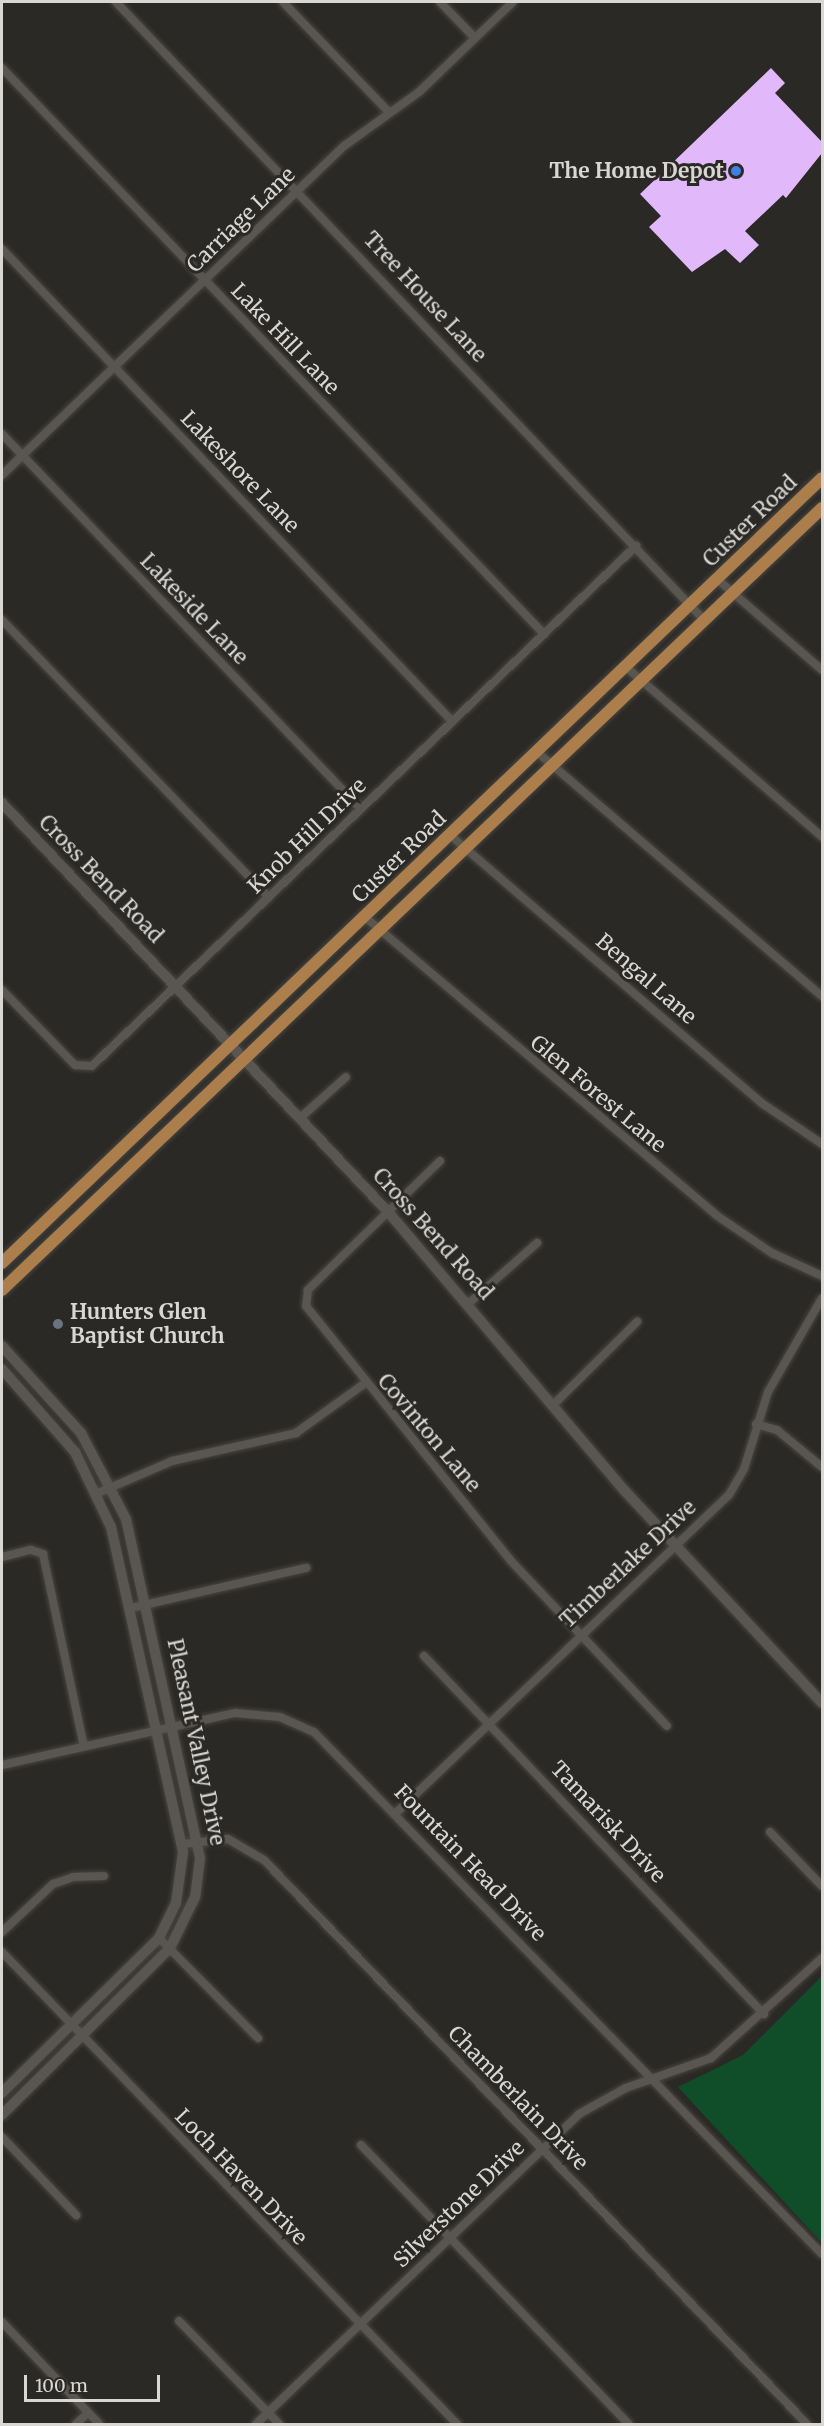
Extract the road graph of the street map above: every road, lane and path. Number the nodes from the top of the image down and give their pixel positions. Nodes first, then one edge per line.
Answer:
1 (116, 2) edge
2 (283, 2) edge
3 (440, 2) edge
4 (513, 2) edge
5 (475, 38) junction
6 (2, 68) edge
7 (389, 112) junction
8 (298, 190) junction
9 (2, 249) edge
10 (202, 282) junction
11 (114, 366) junction
12 (2, 434) edge
13 (22, 455) junction
14 (2, 475) edge
15 (822, 478) edge
16 (822, 508) edge
17 (636, 546) junction
18 (717, 579) junction
19 (732, 593) junction
20 (689, 605) junction
21 (2, 620) edge
22 (704, 620) junction
23 (544, 633) junction
24 (626, 667) junction
25 (822, 670) edge
26 (640, 682) junction
27 (452, 721) junction
28 (537, 752) junction
29 (553, 766) junction
30 (2, 803) edge
31 (361, 809) junction
32 (450, 835) junction
33 (822, 837) edge
34 (465, 848) junction
35 (269, 897) junction
36 (365, 917) junction
37 (379, 931) junction
38 (177, 986) junction
39 (2, 990) edge
40 (822, 996) edge
41 (231, 1045) junction
42 (245, 1060) junction
43 (346, 1077) dead end
44 (301, 1117) junction
45 (822, 1144) edge
46 (440, 1161) dead end
47 (390, 1214) junction
48 (537, 1243) dead end
49 (2, 1263) edge
50 (822, 1276) edge
51 (2, 1290) edge
52 (822, 1298) edge
53 (469, 1303) junction
54 (637, 1322) dead end
55 (2, 1346) edge
56 (2, 1369) edge
57 (364, 1384) junction
58 (552, 1406) junction
59 (61, 1409) junction
60 (49, 1420) junction
61 (756, 1424) junction
62 (822, 1467) edge
63 (113, 1486) junction
64 (98, 1493) junction
65 (676, 1543) junction
66 (2, 1557) edge
67 (306, 1568) dead end
68 (147, 1605) junction
69 (131, 1608) junction
70 (579, 1634) junction
71 (424, 1656) dead end
72 (822, 1702) edge
73 (490, 1723) junction
74 (667, 1726) dead end
75 (174, 1728) junction
76 (159, 1732) junction
77 (84, 1747) junction
78 (2, 1765) edge
79 (396, 1813) junction
80 (770, 1832) dead end
81 (199, 1841) junction
82 (183, 1844) junction
83 (104, 1876) dead end
84 (822, 1886) edge
85 (2, 1932) edge
86 (159, 1938) junction
87 (170, 1948) junction
88 (2, 1952) edge
89 (822, 1958) edge
90 (764, 2014) junction
91 (70, 2026) junction
92 (81, 2038) junction
93 (258, 2038) dead end
94 (656, 2079) junction
95 (2, 2093) edge
96 (2, 2115) edge
97 (2, 2137) edge
98 (361, 2145) dead end
99 (542, 2149) junction
100 (76, 2214) dead end
101 (448, 2240) junction
102 (822, 2254) edge
103 (179, 2321) dead end
104 (2, 2322) edge
105 (361, 2325) junction
106 (88, 2413) junction
107 (268, 2413) junction
108 (76, 2424) edge
109 (99, 2424) edge
110 (256, 2424) edge
111 (279, 2424) edge
112 (457, 2424) edge
113 (629, 2424) edge
114 (807, 2424) edge

1 - 8 street, Tree House Lane
2 - 7 street
3 - 5 street
4 - 5 street, Carriage Lane
5 - 7 street, Carriage Lane
6 - 10 street, Lake Hill Lane
7 - 8 street, Carriage Lane
8 - 10 street, Carriage Lane
8 - 17 street, Tree House Lane
9 - 11 street, Lakeshore Lane
10 - 11 street, Carriage Lane
10 - 23 street, Lake Hill Lane
11 - 13 street, Carriage Lane
11 - 27 street, Lakeshore Lane
12 - 13 street, Lakeside Lane
13 - 14 street, Carriage Lane
13 - 31 street, Lakeside Lane
15 - 18 main road, Custer Road
16 - 19 main road, Custer Road
17 - 20 street, Tree House Lane
17 - 23 street, Knob Hill Drive
18 - 19 street
18 - 20 main road, Custer Road
19 - 22 main road, Custer Road
19 - 25 street
20 - 22 street, Tree House Lane
20 - 24 main road, Custer Road
21 - 35 street
22 - 26 main road, Custer Road
23 - 27 street, Knob Hill Drive
24 - 26 street
24 - 28 main road, Custer Road
26 - 29 main road, Custer Road
26 - 33 street
27 - 31 street, Knob Hill Drive
28 - 29 street
28 - 32 main road, Custer Road
29 - 34 main road, Custer Road
29 - 40 street
30 - 38 street, Cross Bend Road
31 - 35 street, Knob Hill Drive
32 - 34 street, Bengal Lane
32 - 36 main road, Custer Road
34 - 37 main road, Custer Road
34 - 45 street, Bengal Lane
35 - 38 street, Knob Hill Drive
36 - 37 street, Glen Forest Lane
36 - 41 main road, Custer Road
37 - 42 main road, Custer Road
37 - 50 street, Glen Forest Lane
38 - 39 street, Knob Hill Drive
38 - 41 street, Cross Bend Road
41 - 42 street, Cross Bend Road
41 - 49 main road, Custer Road
42 - 44 street, Cross Bend Road
42 - 51 main road, Custer Road
43 - 44 street
44 - 47 street, Cross Bend Road
46 - 47 street, Covinton Lane
47 - 53 street, Cross Bend Road
47 - 57 street, Covinton Lane
48 - 53 street
52 - 61 street, Timberlake Drive
53 - 58 street, Cross Bend Road
54 - 58 street
55 - 59 street, Pleasant Valley Drive
56 - 60 street, Pleasant Valley Drive
57 - 63 street
57 - 70 street, Covinton Lane
58 - 65 street, Cross Bend Road
59 - 60 street
59 - 63 street, Pleasant Valley Drive
60 - 64 street, Pleasant Valley Drive
61 - 62 street
61 - 65 street, Timberlake Drive
63 - 64 street
63 - 68 street, Pleasant Valley Drive
64 - 69 street, Pleasant Valley Drive
65 - 70 street, Timberlake Drive
65 - 72 street, Cross Bend Road
66 - 77 street
67 - 68 street
68 - 69 street
68 - 75 street, Pleasant Valley Drive
69 - 76 street, Pleasant Valley Drive
70 - 73 street, Timberlake Drive
70 - 74 street, Covinton Lane
71 - 73 street, Tamarisk Drive
73 - 79 street, Timberlake Drive
73 - 90 street, Tamarisk Drive
75 - 76 street, Fountain Head Drive
75 - 79 street, Fountain Head Drive
75 - 81 street, Pleasant Valley Drive
76 - 77 street, Fountain Head Drive
76 - 82 street, Pleasant Valley Drive
77 - 78 street, Fountain Head Drive
79 - 94 street, Fountain Head Drive
80 - 84 street
81 - 82 street, Chamberlain Drive
81 - 87 street, Pleasant Valley Drive
81 - 99 street, Chamberlain Drive
82 - 86 street, Pleasant Valley Drive
83 - 85 street
86 - 87 street
86 - 91 street, Pleasant Valley Drive
87 - 92 street, Pleasant Valley Drive
87 - 93 street
88 - 91 street, Loch Haven Drive
89 - 90 street, Silverstone Drive
90 - 94 street, Silverstone Drive
91 - 92 street, Loch Haven Drive
91 - 95 street, Pleasant Valley Drive
92 - 96 street, Pleasant Valley Drive
92 - 105 street, Loch Haven Drive
94 - 99 street, Silverstone Drive
94 - 102 street, Fountain Head Drive
97 - 100 street
98 - 101 street
99 - 101 street, Silverstone Drive
99 - 114 street, Chamberlain Drive
101 - 105 street, Silverstone Drive
101 - 113 street
103 - 107 street
104 - 106 street
105 - 107 street, Silverstone Drive
105 - 112 street, Loch Haven Drive
106 - 108 street
106 - 109 street
107 - 110 street, Silverstone Drive
107 - 111 street

